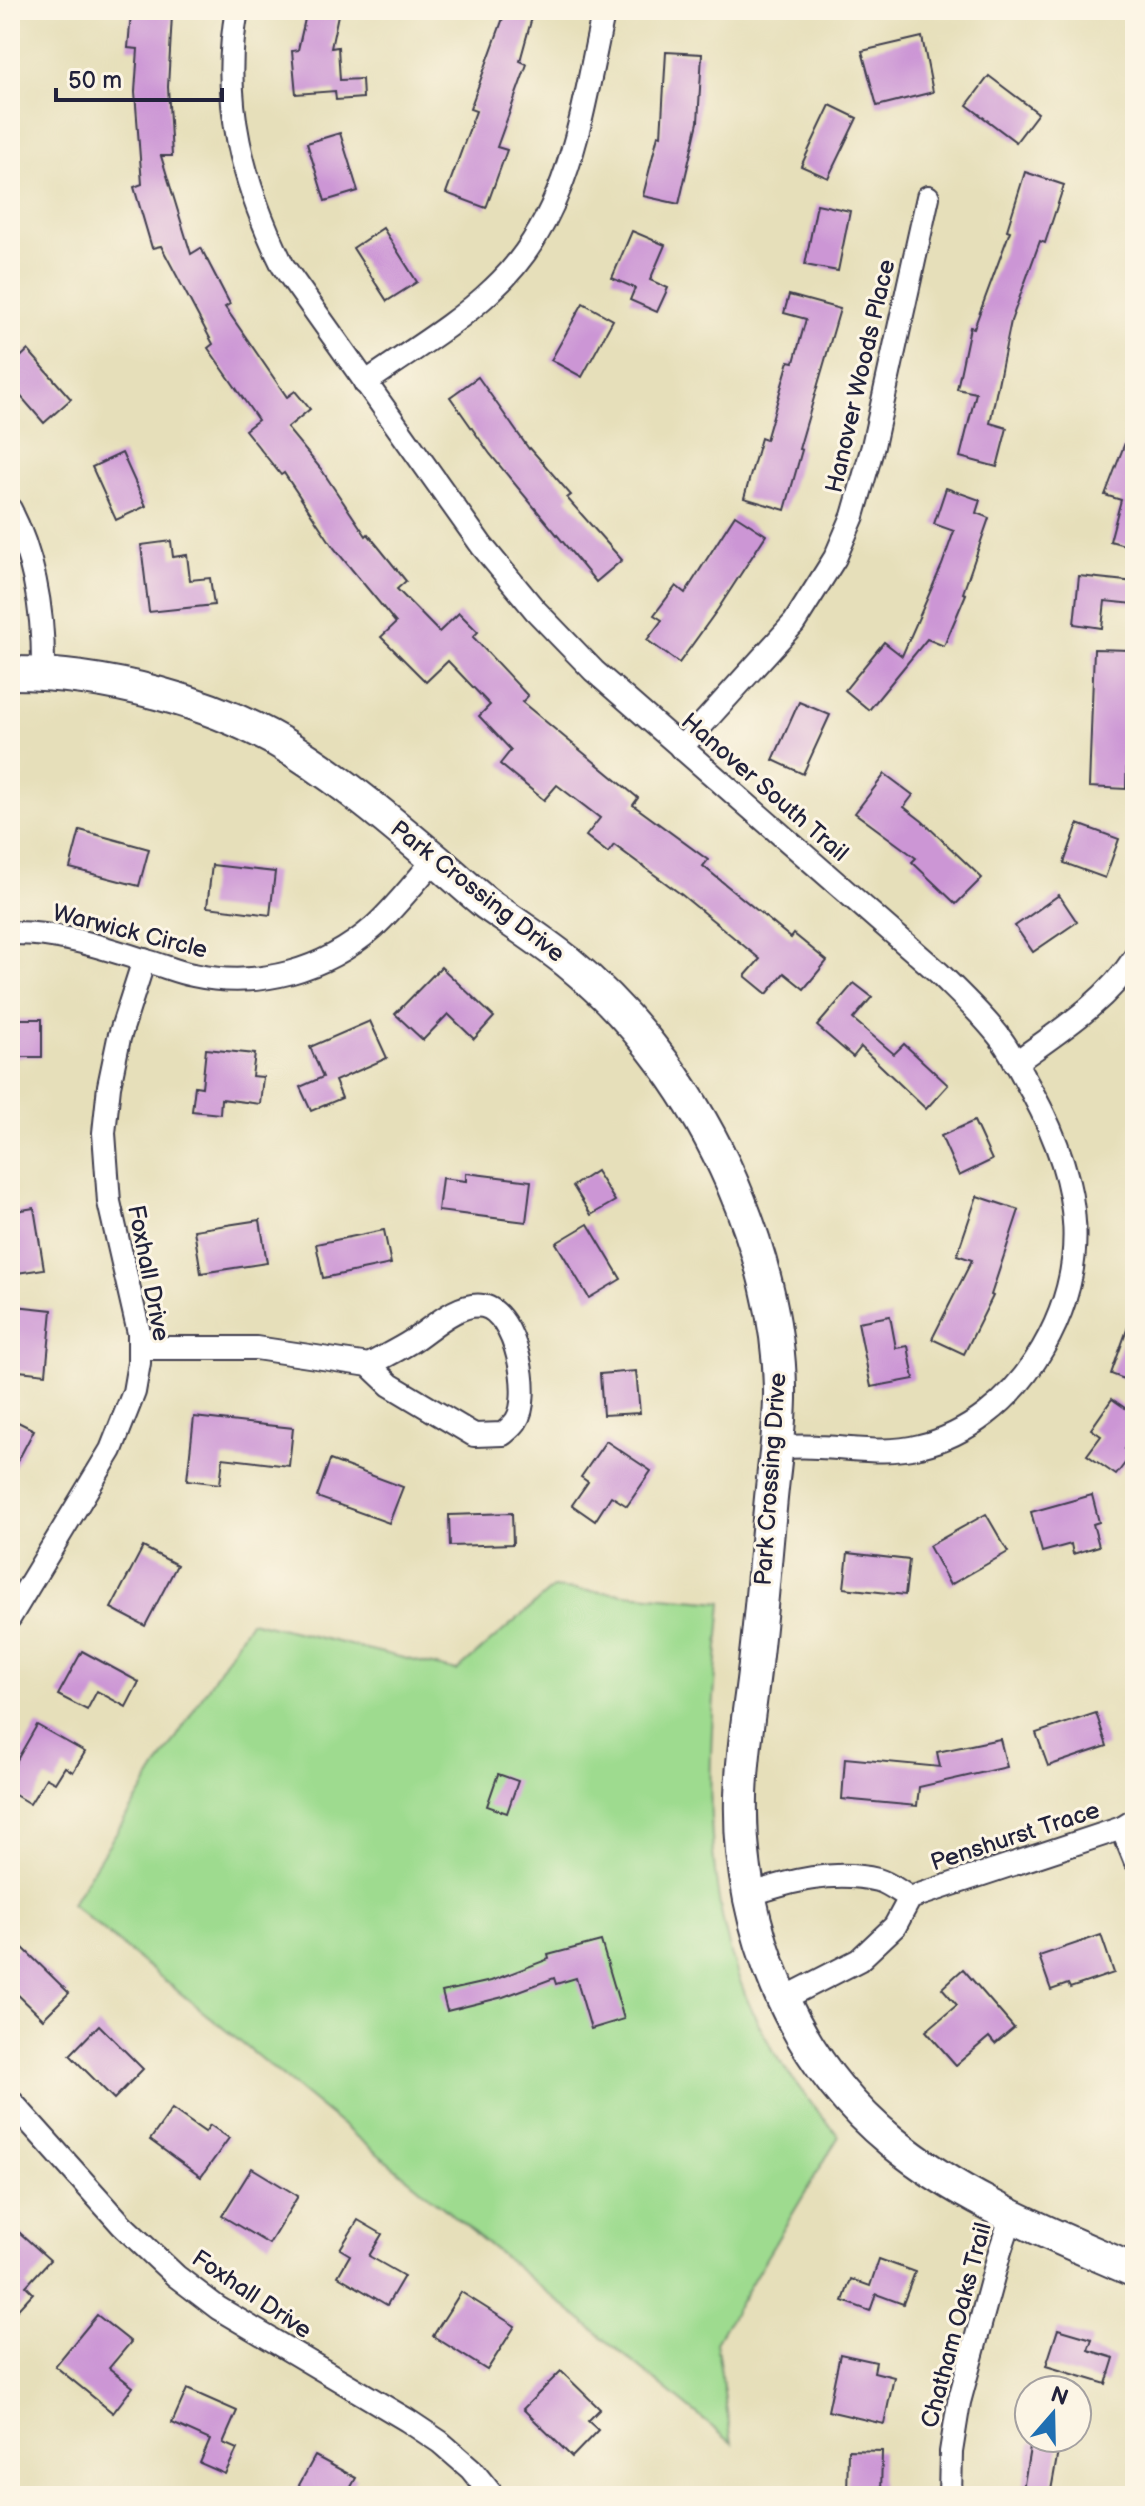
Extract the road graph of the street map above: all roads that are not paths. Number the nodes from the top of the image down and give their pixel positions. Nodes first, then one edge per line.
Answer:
1 (237, 10) edge
2 (604, 10) edge
3 (928, 197) dead end
4 (365, 383) junction
5 (10, 509) edge
6 (10, 673) edge
7 (43, 674) junction
8 (681, 748) junction
9 (435, 859) junction
10 (10, 933) edge
11 (1135, 957) edge
12 (144, 960) junction
13 (1015, 1063) junction
14 (140, 1348) junction
15 (369, 1365) junction
16 (775, 1447) junction
17 (10, 1617) edge
18 (1128, 1824) edge
19 (1135, 1860) edge
20 (749, 1895) junction
21 (910, 1898) junction
22 (781, 2000) junction
23 (10, 2100) edge
24 (1012, 2215) junction
25 (1135, 2271) edge
26 (493, 2496) edge
27 (950, 2496) edge

1 - 4 street, Hanover South Trail
2 - 4 street
3 - 8 street, Hanover Woods Place
4 - 8 street, Hanover South Trail
5 - 7 street
6 - 7 street, Park Crossing Drive
7 - 9 street, Park Crossing Drive
8 - 13 street, Hanover South Trail
9 - 12 street, Warwick Circle
9 - 16 street, Park Crossing Drive
10 - 12 street, Warwick Circle
11 - 13 street
12 - 14 street, Foxhall Drive
13 - 16 street, Hanover South Trail
14 - 15 street
14 - 17 street, Foxhall Drive
15 - 15 street
16 - 20 street, Park Crossing Drive
18 - 19 street
18 - 21 street, Penshurst Trace
20 - 21 street, Penshurst Trace
20 - 22 street, Park Crossing Drive
21 - 22 street, Penshurst Trace
22 - 24 street, Park Crossing Drive
23 - 26 street, Foxhall Drive
24 - 25 street, Park Crossing Drive
24 - 27 street, Chatham Oaks Trail

